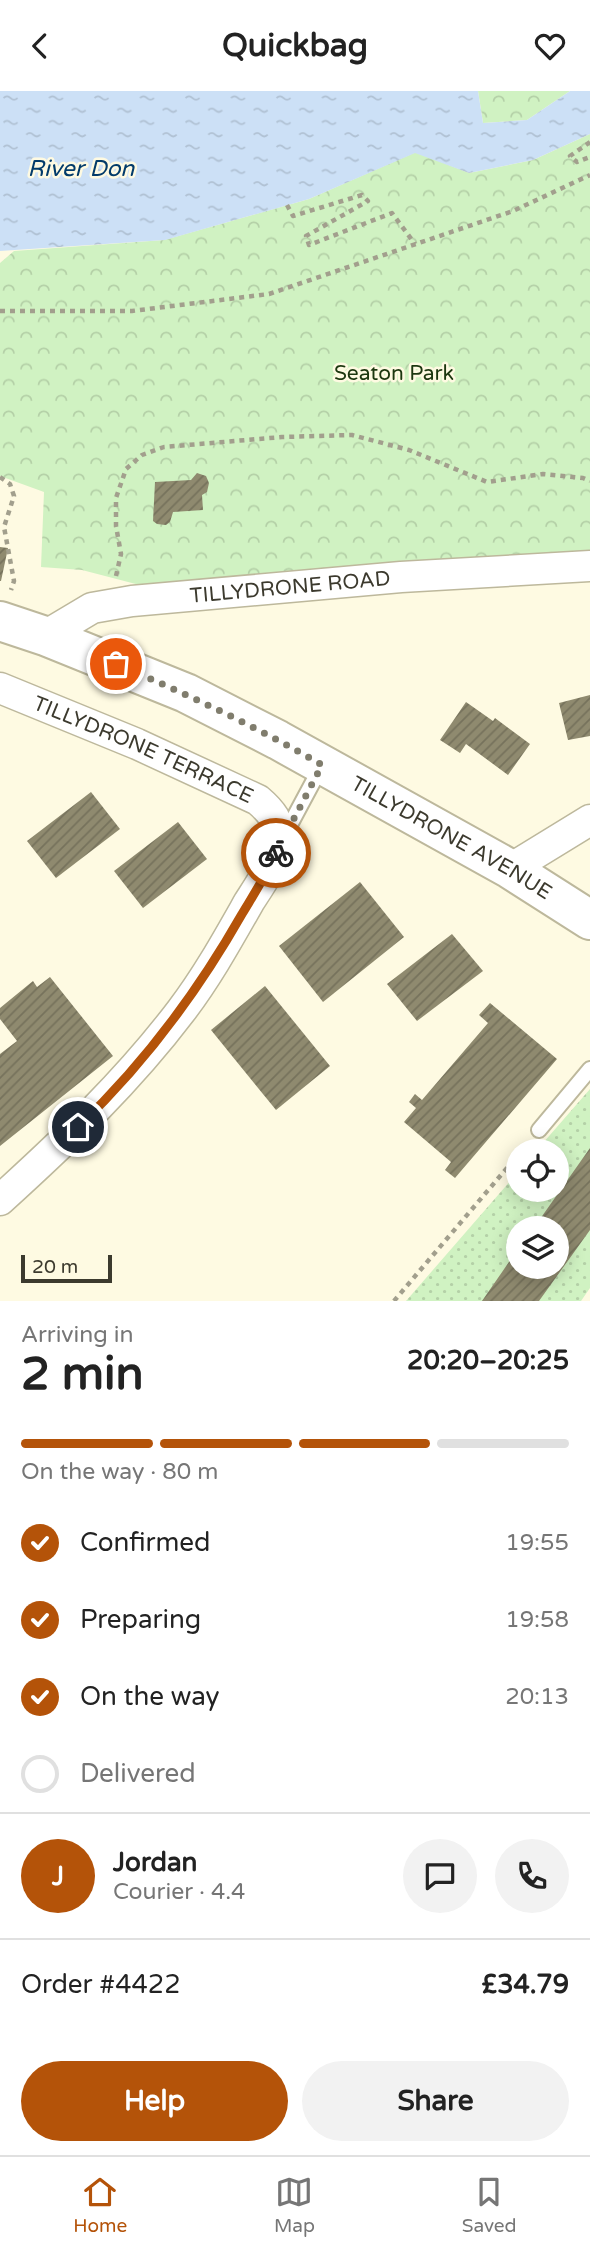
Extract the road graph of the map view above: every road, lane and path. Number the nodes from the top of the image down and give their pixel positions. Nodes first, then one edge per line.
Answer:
1 (590, 142) edge
2 (590, 157) edge
3 (590, 175) edge
4 (287, 205) dead end
5 (415, 244) junction
6 (0, 311) edge
7 (0, 477) edge
8 (590, 481) edge
9 (590, 566) edge
10 (92, 608) junction
11 (1, 621) edge
12 (45, 636) junction
13 (0, 688) edge
14 (322, 765) junction
15 (590, 820) edge
16 (279, 834) junction
17 (510, 869) junction
18 (590, 920) edge
19 (590, 1069) edge
20 (539, 1130) dead end
21 (506, 1169) edge
22 (0, 1200) edge
23 (394, 1301) edge

1 - 2 path
3 - 5 path
4 - 5 path
5 - 6 path
7 - 11 path
8 - 10 path
9 - 10 street, TILLYDRONE ROAD
10 - 12 street, TILLYDRONE ROAD
11 - 12 main road
12 - 14 main road, TILLYDRONE AVENUE
13 - 16 street, TILLYDRONE TERRACE
14 - 16 lane
14 - 17 main road, TILLYDRONE AVENUE
15 - 17 street
16 - 22 street
17 - 18 main road, TILLYDRONE AVENUE
19 - 20 lane
21 - 23 path

